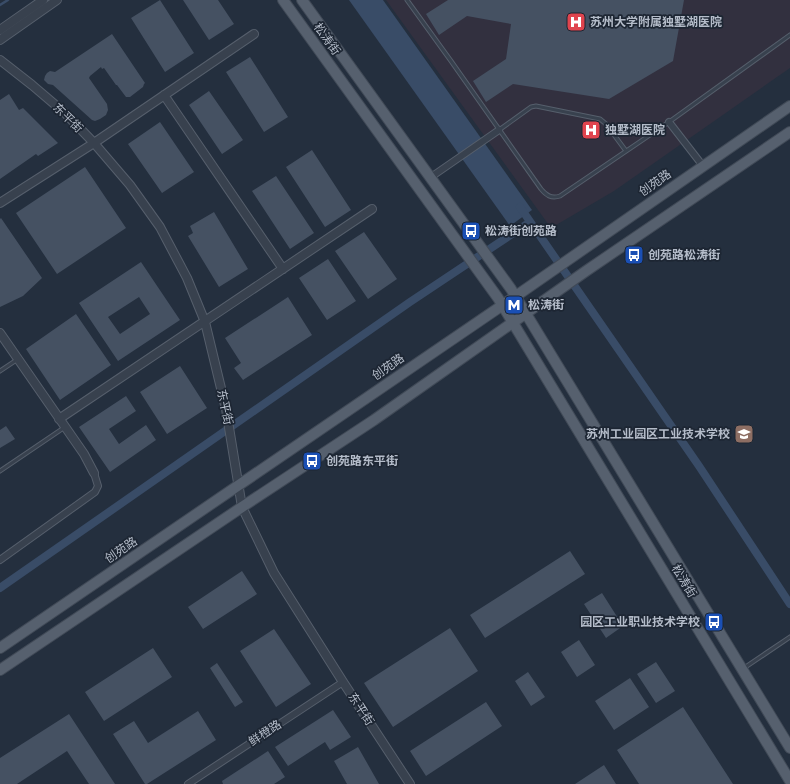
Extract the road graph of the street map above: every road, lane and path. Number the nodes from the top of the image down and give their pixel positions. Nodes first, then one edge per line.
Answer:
1 (43, 0) edge
2 (57, 0) edge
3 (283, 0) edge
4 (302, 0) edge
5 (407, 0) edge
6 (0, 30) edge
7 (254, 34) dead end
8 (790, 35) edge
9 (0, 40) edge
10 (0, 60) edge
11 (164, 95) junction
12 (790, 106) edge
13 (669, 122) junction
14 (499, 130) junction
15 (790, 132) edge
16 (94, 143) junction
17 (626, 151) junction
18 (703, 166) junction
19 (431, 177) junction
20 (0, 203) edge
21 (372, 209) dead end
22 (283, 269) junction
23 (516, 296) junction
24 (502, 305) junction
25 (526, 314) junction
26 (205, 322) junction
27 (513, 323) junction
28 (0, 333) edge
29 (18, 359) junction
30 (0, 371) edge
31 (59, 419) junction
32 (65, 427) junction
33 (0, 471) edge
34 (94, 473) joint
35 (239, 486) junction
36 (242, 507) junction
37 (0, 560) edge
38 (790, 637) edge
39 (0, 648) edge
40 (742, 669) junction
41 (0, 670) edge
42 (343, 682) junction
43 (790, 748) edge
44 (790, 781) edge
45 (188, 784) edge
46 (410, 784) edge

1 - 6 street
2 - 9 street
3 - 24 main road, 松涛街
4 - 19 main road, 松涛街
5 - 14 lane
7 - 11 street
8 - 13 lane
10 - 16 street, 东平街
11 - 16 street
11 - 22 street
12 - 18 main road, 创苑路
13 - 17 lane
13 - 18 street
14 - 17 lane
14 - 17 lane
14 - 19 street
15 - 25 main road
16 - 20 street
16 - 26 street, 东平街
18 - 23 main road, 创苑路
19 - 23 main road, 松涛街
21 - 22 street
22 - 26 street
23 - 24 main road, 创苑路
23 - 25 main road, 松涛街
24 - 27 main road, 松涛街
24 - 35 main road, 创苑路
25 - 27 main road
25 - 40 main road, 松涛街
26 - 31 street
26 - 35 street, 东平街
27 - 36 main road
27 - 44 main road, 松涛街
28 - 29 street
29 - 30 lane
29 - 31 street
31 - 32 street
32 - 33 lane
32 - 34 street
34 - 37 street
35 - 36 street, 东平街
35 - 39 main road, 创苑路
36 - 41 main road
36 - 42 street, 东平街
38 - 40 lane
40 - 43 main road, 松涛街
42 - 45 street, 鲜橙路
42 - 46 street, 东平街

